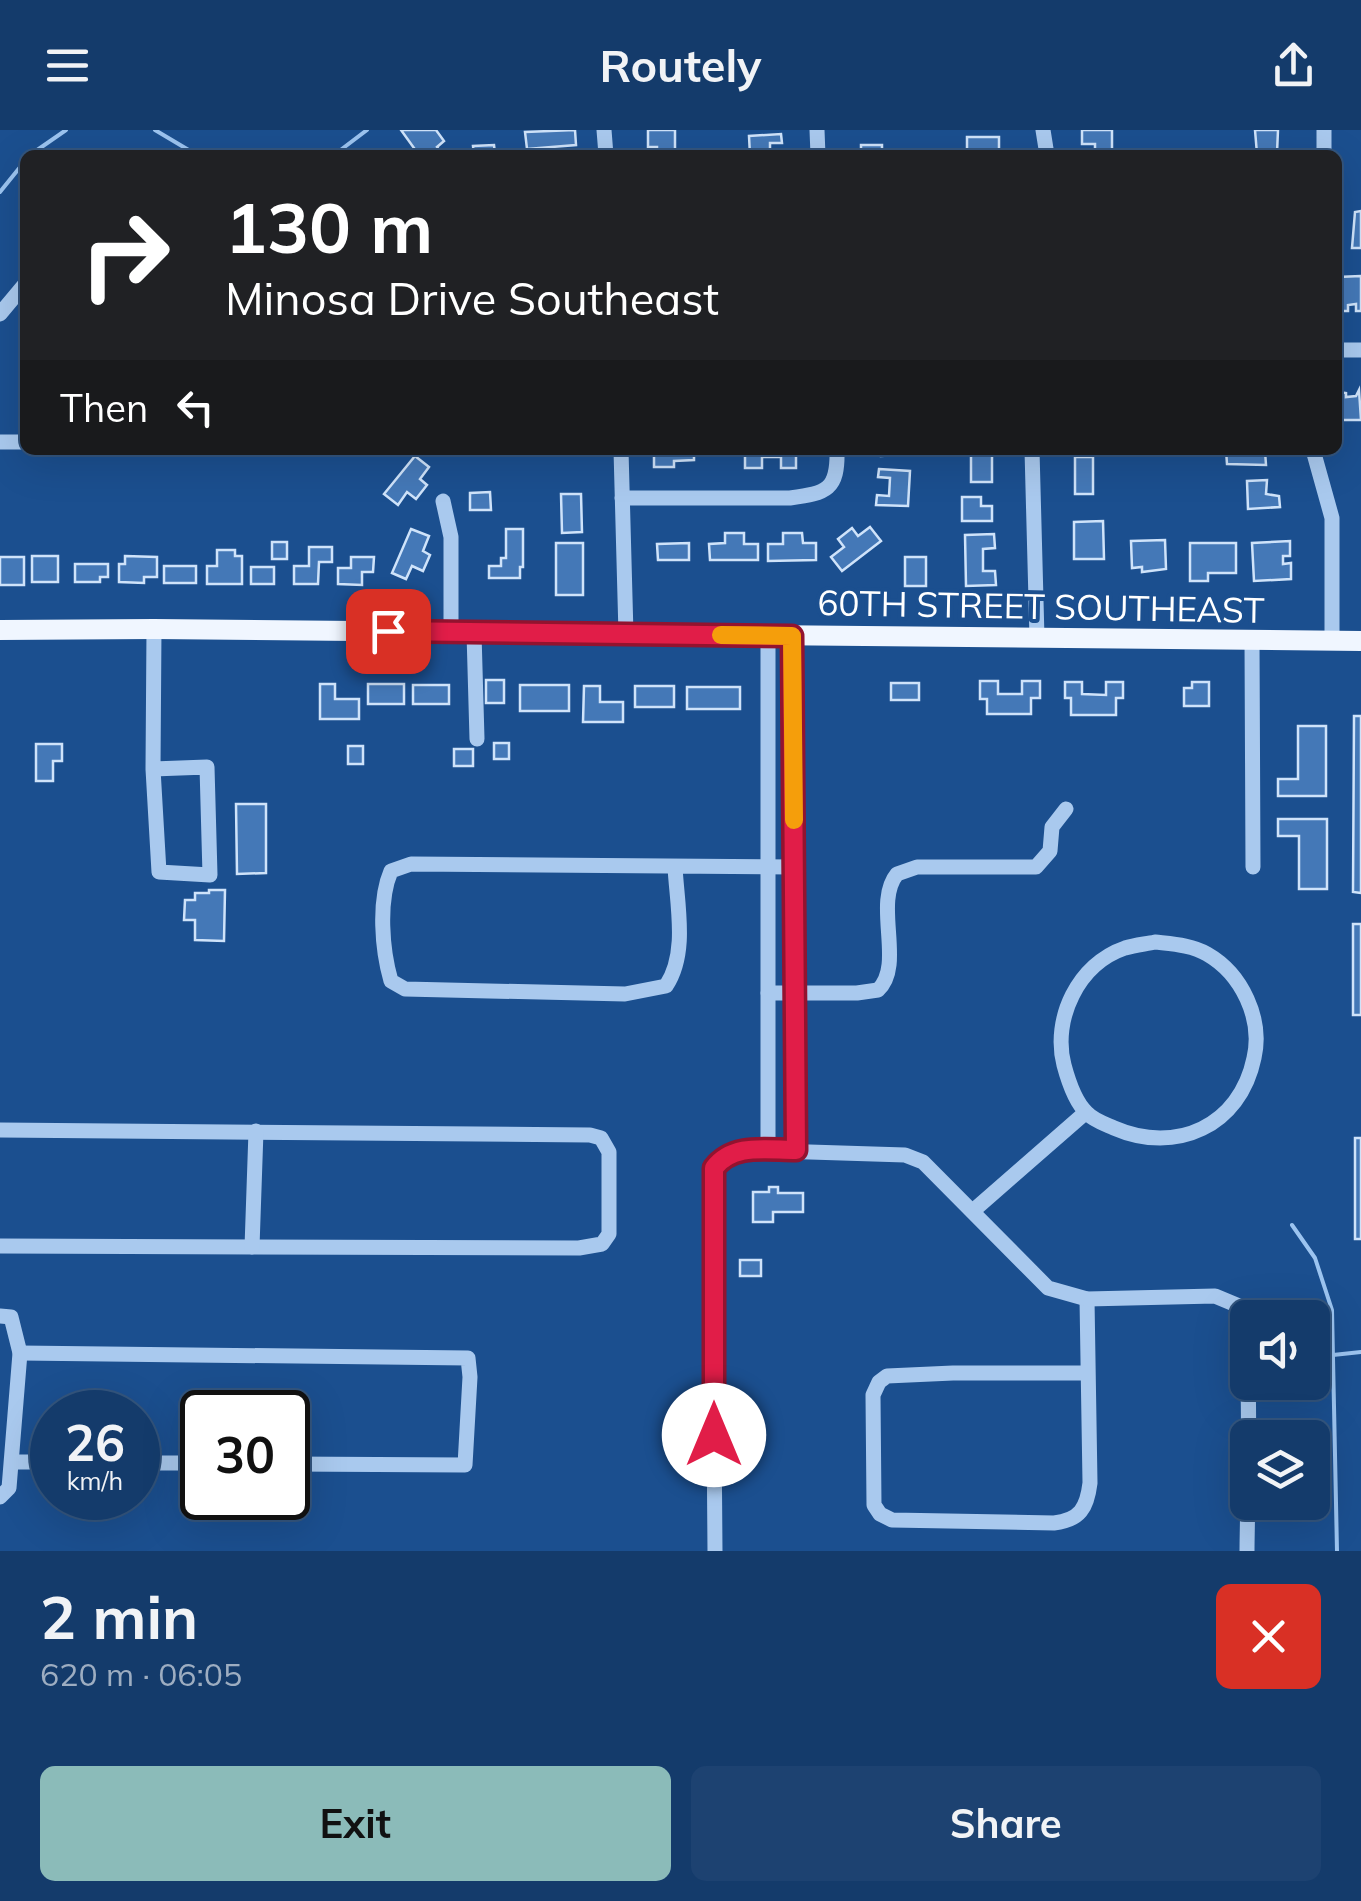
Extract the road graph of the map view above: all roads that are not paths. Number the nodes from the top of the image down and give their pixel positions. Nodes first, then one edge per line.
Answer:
1 (20, 290) edge
2 (0, 314) edge
3 (621, 455) edge
4 (838, 455) edge
5 (1032, 455) edge
6 (1315, 455) edge
7 (622, 498) junction
8 (442, 502) dead end
9 (154, 628) junction
10 (0, 630) edge
11 (451, 632) junction
12 (474, 632) junction
13 (626, 634) junction
14 (768, 636) junction
15 (792, 636) junction
16 (1037, 638) junction
17 (1252, 640) junction
18 (1332, 641) junction
19 (1361, 641) edge
20 (478, 740) dead end
21 (152, 769) junction
22 (1066, 808) dead end
23 (676, 867) junction
24 (768, 867) junction
25 (794, 867) junction
26 (1253, 868) dead end
27 (768, 993) junction
28 (795, 993) junction
29 (1085, 1113) junction
30 (0, 1130) edge
31 (256, 1131) junction
32 (768, 1150) junction
33 (796, 1150) junction
34 (974, 1210) junction
35 (0, 1246) edge
36 (252, 1247) junction
37 (1087, 1299) junction
38 (0, 1316) edge
39 (20, 1354) junction
40 (1088, 1374) junction
41 (8, 1407) edge
42 (13, 1462) junction
43 (30, 1462) edge
44 (310, 1464) edge
45 (0, 1498) edge
46 (714, 1551) edge
47 (1247, 1551) edge

1 - 2 street
3 - 7 street
4 - 7 street
5 - 16 street
6 - 18 street
7 - 13 street
8 - 11 street
9 - 10 main road, 60TH STREET SOUTHEAST
9 - 11 main road, 60TH STREET SOUTHEAST
9 - 21 street
11 - 12 main road, 60TH STREET SOUTHEAST
12 - 13 main road, 60TH STREET SOUTHEAST
12 - 20 street
13 - 14 main road, 60TH STREET SOUTHEAST
14 - 15 main road, 60TH STREET SOUTHEAST
14 - 24 street
15 - 16 main road, 60TH STREET SOUTHEAST
15 - 25 street
16 - 17 main road, 60TH STREET SOUTHEAST
17 - 18 main road, 60TH STREET SOUTHEAST
17 - 26 street
18 - 19 main road, 60TH STREET SOUTHEAST
21 - 21 street
22 - 28 street
23 - 23 street
23 - 24 street
24 - 25 street
24 - 27 street
25 - 28 street
27 - 28 street
27 - 32 street
28 - 33 street
29 - 29 street
29 - 34 street
30 - 31 street
31 - 36 street
31 - 36 street
32 - 33 street
32 - 46 street
33 - 34 street
34 - 37 street
35 - 36 street
37 - 40 street
37 - 47 street
38 - 39 street
39 - 41 street
39 - 44 street
40 - 40 street
41 - 42 street
42 - 43 street
42 - 45 street

